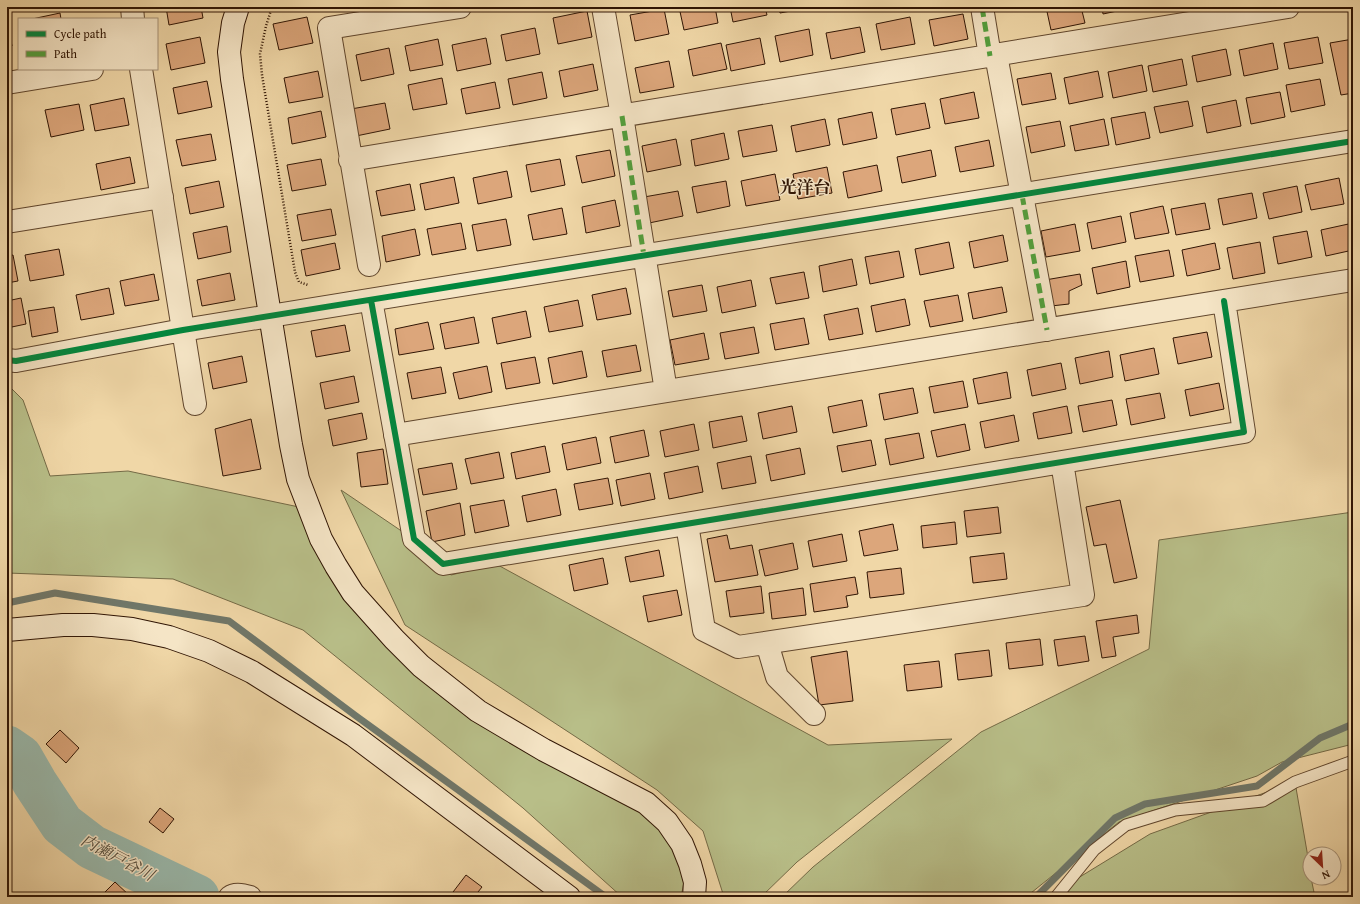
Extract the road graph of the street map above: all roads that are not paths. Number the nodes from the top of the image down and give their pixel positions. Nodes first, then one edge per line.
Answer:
1 (132, 7) edge
2 (238, 7) edge
3 (460, 7) edge
4 (603, 7) edge
5 (982, 7) edge
6 (1288, 7) edge
7 (134, 18) edge
8 (993, 55) junction
9 (86, 70) edge
10 (142, 70) edge
11 (7, 83) edge
12 (622, 116) junction
13 (1353, 141) edge
14 (350, 160) junction
15 (1022, 195) junction
16 (162, 198) junction
17 (7, 222) edge
18 (644, 256) junction
19 (369, 264) dead end
20 (1353, 280) edge
21 (371, 300) junction
22 (1224, 301) junction
23 (270, 317) junction
24 (183, 330) junction
25 (1047, 330) junction
26 (7, 360) edge
27 (666, 391) junction
28 (195, 404) dead end
29 (395, 435) junction
30 (1062, 462) junction
31 (687, 524) junction
32 (7, 630) edge
33 (767, 643) junction
34 (814, 714) dead end
35 (1353, 761) edge
36 (230, 897) edge
37 (250, 897) edge
38 (569, 897) edge
39 (694, 897) edge
40 (1056, 897) edge

1 - 7 street
2 - 23 street
3 - 14 street
4 - 12 street
5 - 8 street
6 - 8 street
8 - 12 street
8 - 15 street
9 - 11 street
10 - 16 street
12 - 14 street
12 - 18 street
13 - 15 street
14 - 19 street
15 - 18 street
15 - 25 street
16 - 17 street
16 - 24 street
18 - 21 street
18 - 27 street
20 - 22 street
21 - 23 street
21 - 29 street
22 - 25 street
22 - 30 street
23 - 24 street
23 - 39 street
24 - 26 street
24 - 28 street
25 - 27 street
27 - 29 street
29 - 31 street
30 - 31 street
30 - 33 street
31 - 33 street
32 - 38 street
33 - 34 street
35 - 40 lane
36 - 37 street

